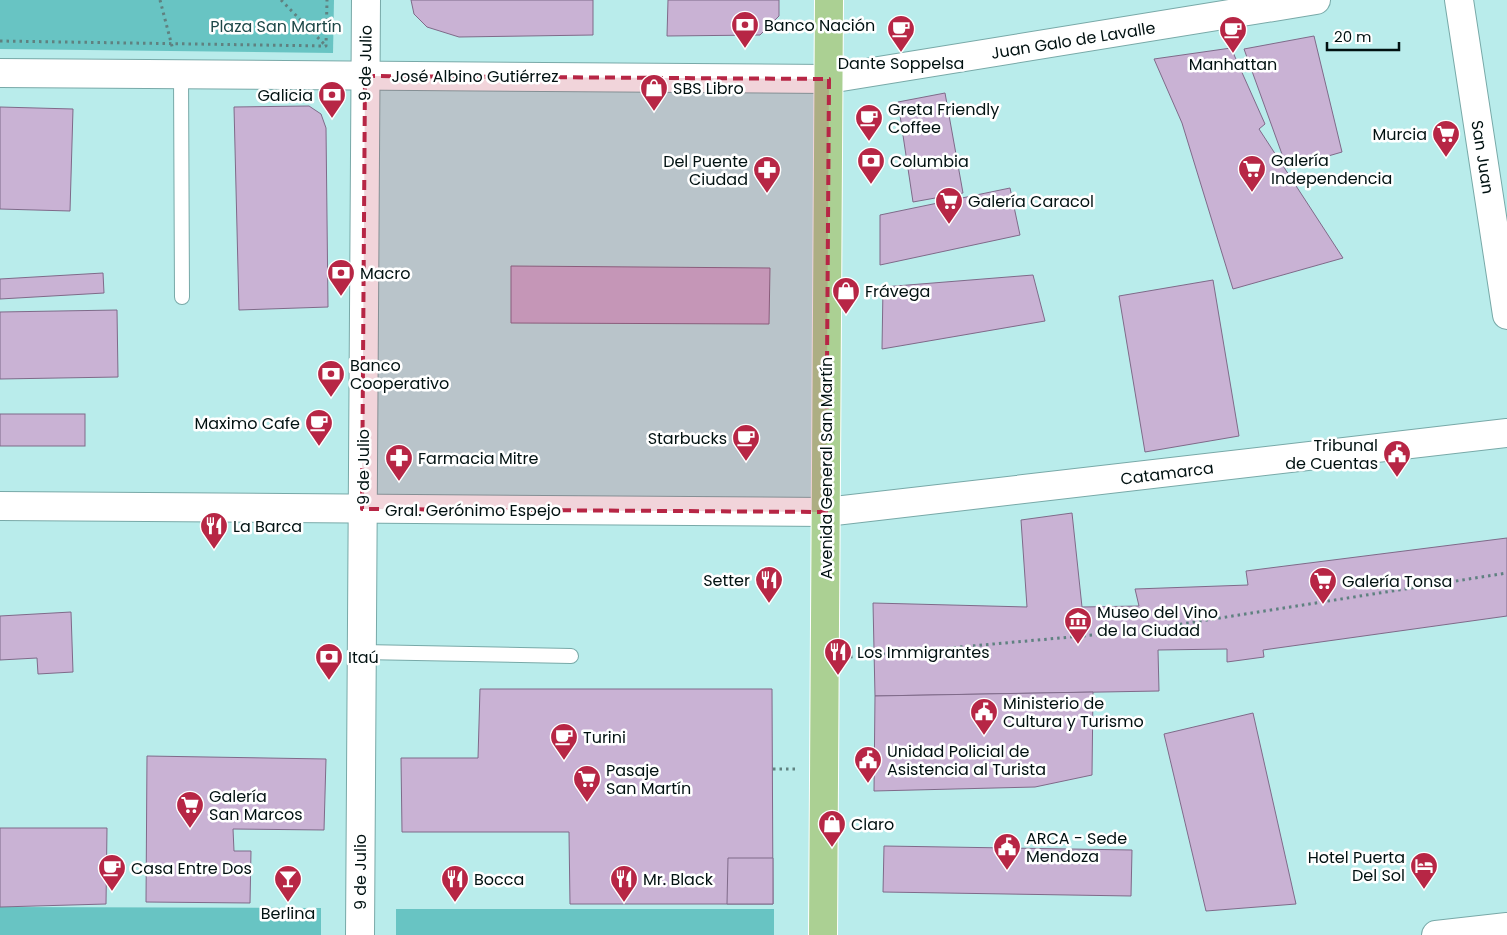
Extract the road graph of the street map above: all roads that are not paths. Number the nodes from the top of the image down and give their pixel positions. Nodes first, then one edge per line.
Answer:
1 (366, 0) edge
2 (829, 0) edge
3 (1316, 0) edge
4 (1459, 0) edge
5 (0, 73) edge
6 (181, 74) junction
7 (365, 76) junction
8 (829, 79) junction
9 (182, 297) dead end
10 (1507, 315) edge
11 (1507, 433) edge
12 (0, 506) edge
13 (362, 509) junction
14 (826, 512) junction
15 (362, 652) junction
16 (571, 656) dead end
17 (1507, 927) edge
18 (360, 935) edge
19 (823, 935) edge
20 (1436, 935) edge

1 - 7 street, 9 de Julio
2 - 8 main road, Avenida General San Martín
3 - 8 street, Juan Galo de Lavalle
4 - 10 street, San Juan
5 - 6 street, José Albino Gutiérrez
6 - 7 street, José Albino Gutiérrez
6 - 9 lane
7 - 8 street, José Albino Gutiérrez
7 - 13 street, 9 de Julio
8 - 14 main road, Avenida General San Martín
11 - 14 street, Catamarca
12 - 13 street, Gral. Gerónimo Espejo
13 - 14 street, Gral. Gerónimo Espejo
13 - 15 street, 9 de Julio
14 - 19 main road, Avenida General San Martín
15 - 16 lane
15 - 18 street, 9 de Julio
17 - 20 street

